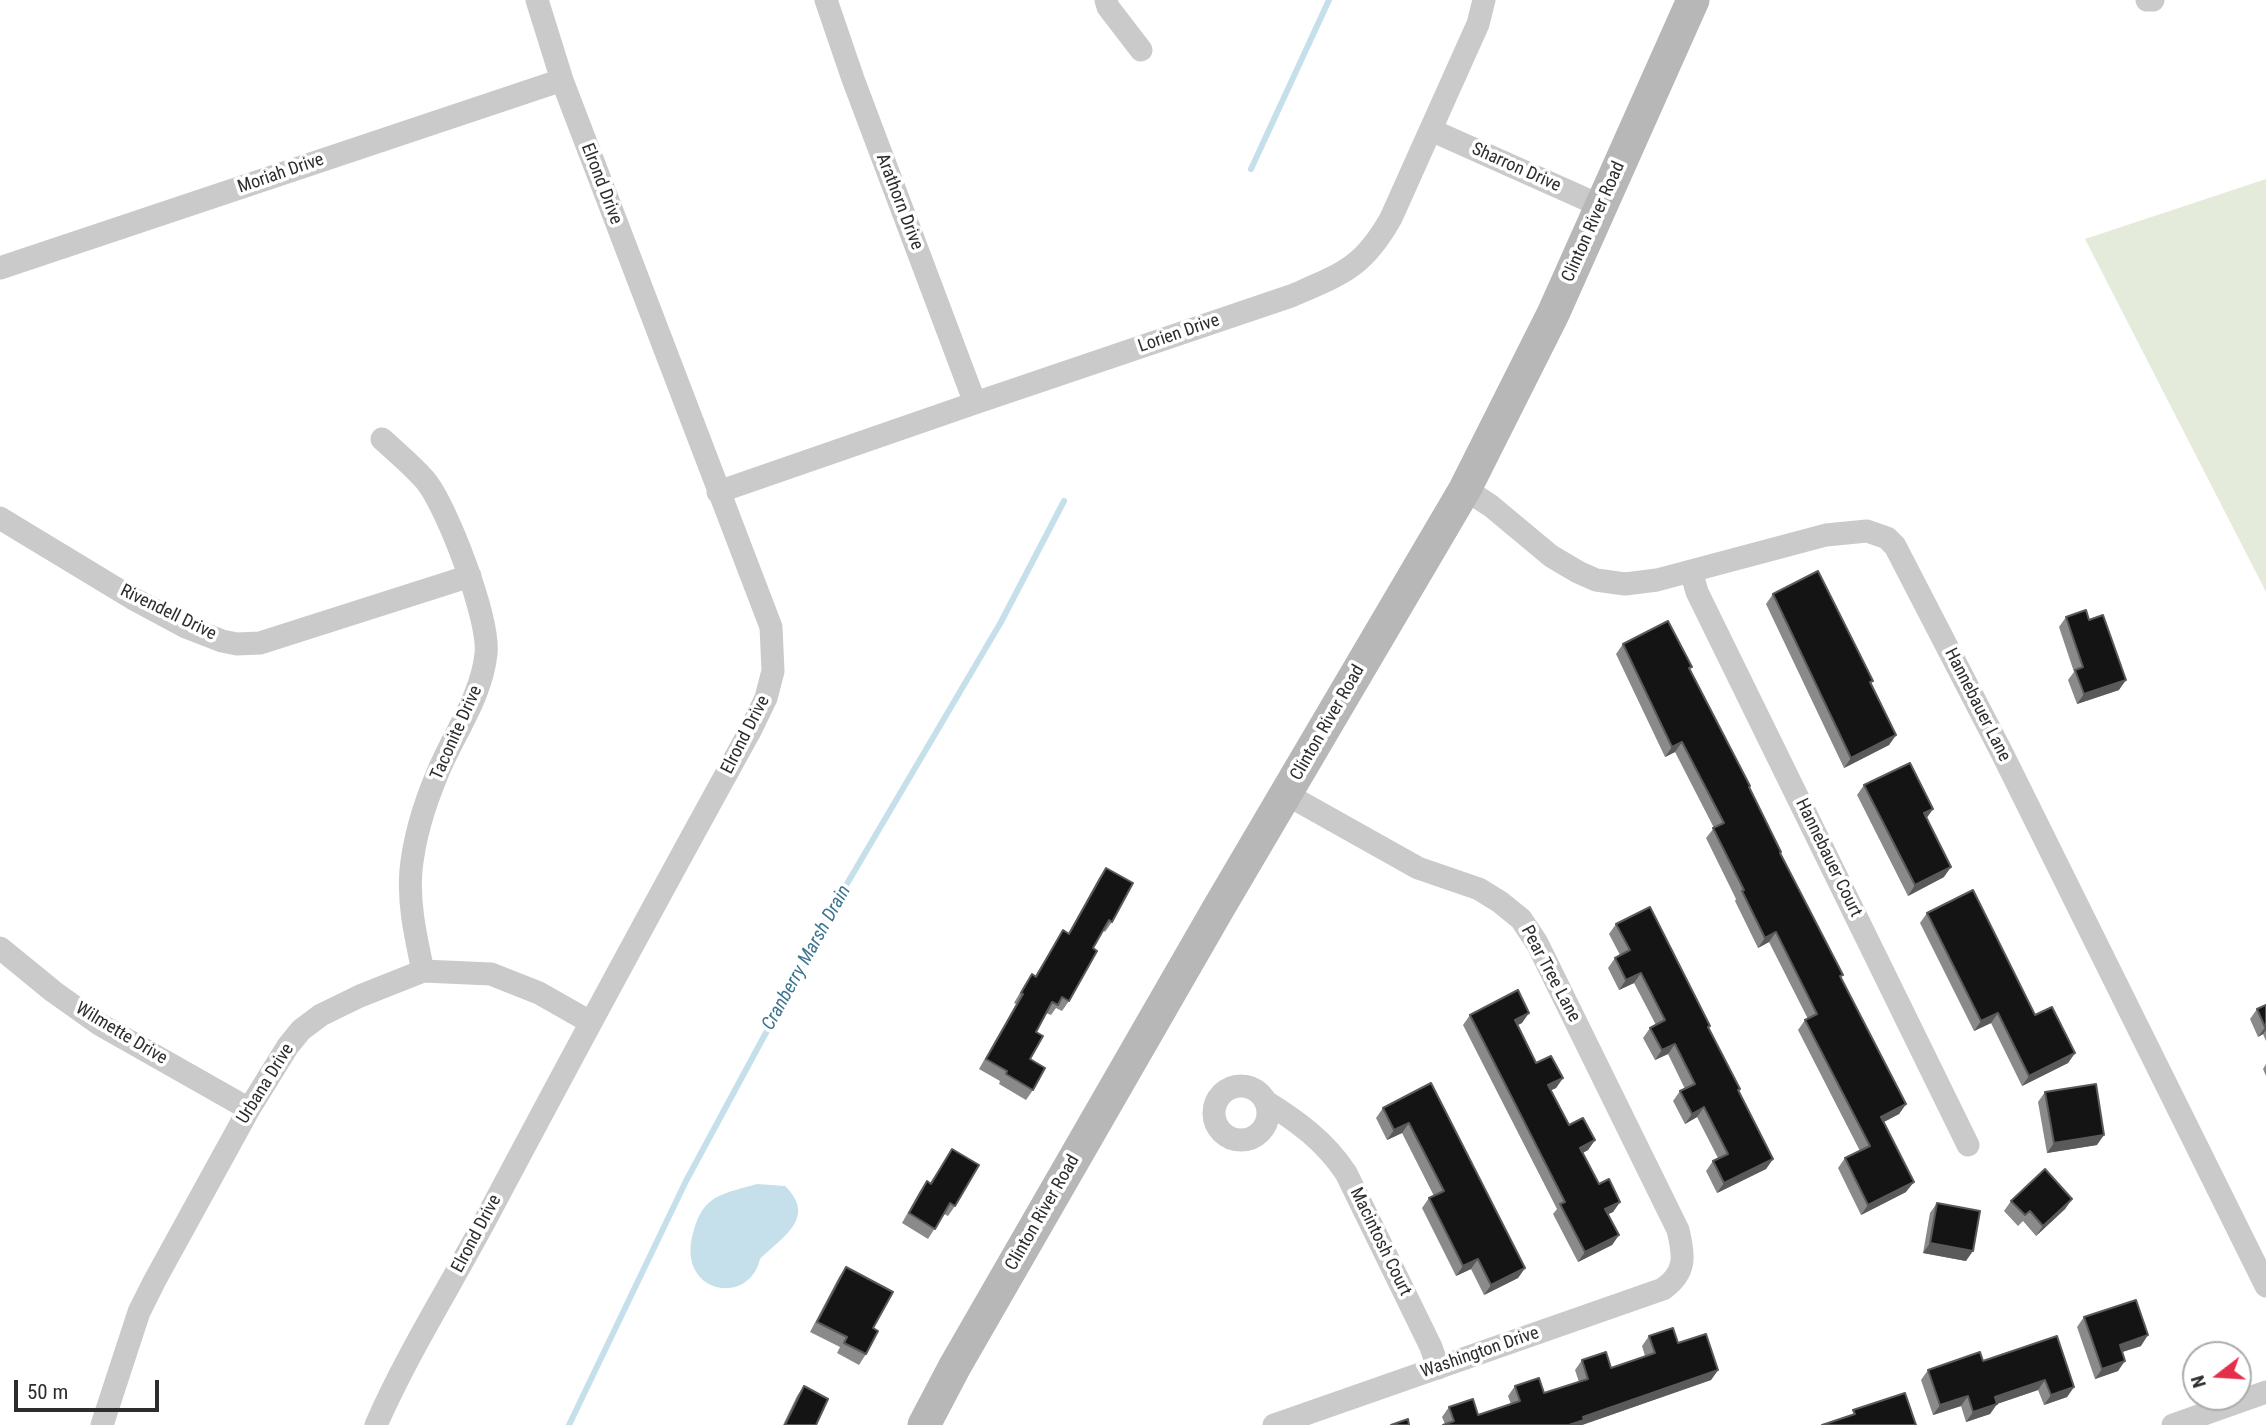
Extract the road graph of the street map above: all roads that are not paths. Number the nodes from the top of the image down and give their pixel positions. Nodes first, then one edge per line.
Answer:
1 (537, 0) edge
2 (826, 0) edge
3 (1106, 0) edge
4 (1484, 0) edge
5 (1693, 0) edge
6 (2147, 0) edge
7 (2153, 0) edge
8 (1141, 50) dead end
9 (562, 80) junction
10 (1431, 130) junction
11 (1601, 205) junction
12 (0, 268) edge
13 (975, 403) junction
14 (382, 439) dead end
15 (1465, 489) junction
16 (718, 492) junction
17 (0, 518) edge
18 (1691, 570) junction
19 (470, 576) junction
20 (1286, 794) junction
21 (0, 948) edge
22 (423, 971) junction
23 (590, 1022) junction
24 (1265, 1101) junction
25 (249, 1109) junction
26 (1304, 1128) junction
27 (1260, 1133) junction
28 (1968, 1145) dead end
29 (1680, 1272) joint
30 (2266, 1286) edge
31 (1438, 1368) junction
32 (2266, 1392) edge
33 (102, 1425) edge
34 (376, 1425) edge
35 (924, 1425) edge
36 (1274, 1425) edge
37 (2173, 1425) edge

1 - 9 street, Elrond Drive
2 - 13 street, Arathorn Drive
3 - 8 street
4 - 10 street, Lorien Drive
5 - 11 street, Clinton River Road
6 - 7 street
9 - 12 street, Moriah Drive
9 - 16 street, Elrond Drive
10 - 11 street, Sharron Drive
10 - 13 street, Lorien Drive
11 - 15 street, Clinton River Road
13 - 16 street, Lorien Drive
14 - 19 street, Taconite Drive
15 - 18 street, Hannebauer Lane
15 - 20 street, Clinton River Road
16 - 23 street, Elrond Drive
17 - 19 street, Rivendell Drive
18 - 28 street, Hannebauer Court
18 - 30 street, Hannebauer Lane
19 - 22 street, Taconite Drive
20 - 29 street, Pear Tree Lane
20 - 35 street, Clinton River Road
21 - 25 street, Wilmette Drive
22 - 23 street, Urbana Drive
22 - 25 street, Urbana Drive
23 - 34 street, Elrond Drive
24 - 26 street, Macintosh Court
24 - 27 street
24 - 27 street, Macintosh Court
25 - 33 street, Urbana Drive
26 - 27 street, Macintosh Court
26 - 31 street, Macintosh Court
29 - 31 street, Washington Drive
31 - 36 street, Washington Drive
32 - 37 street

